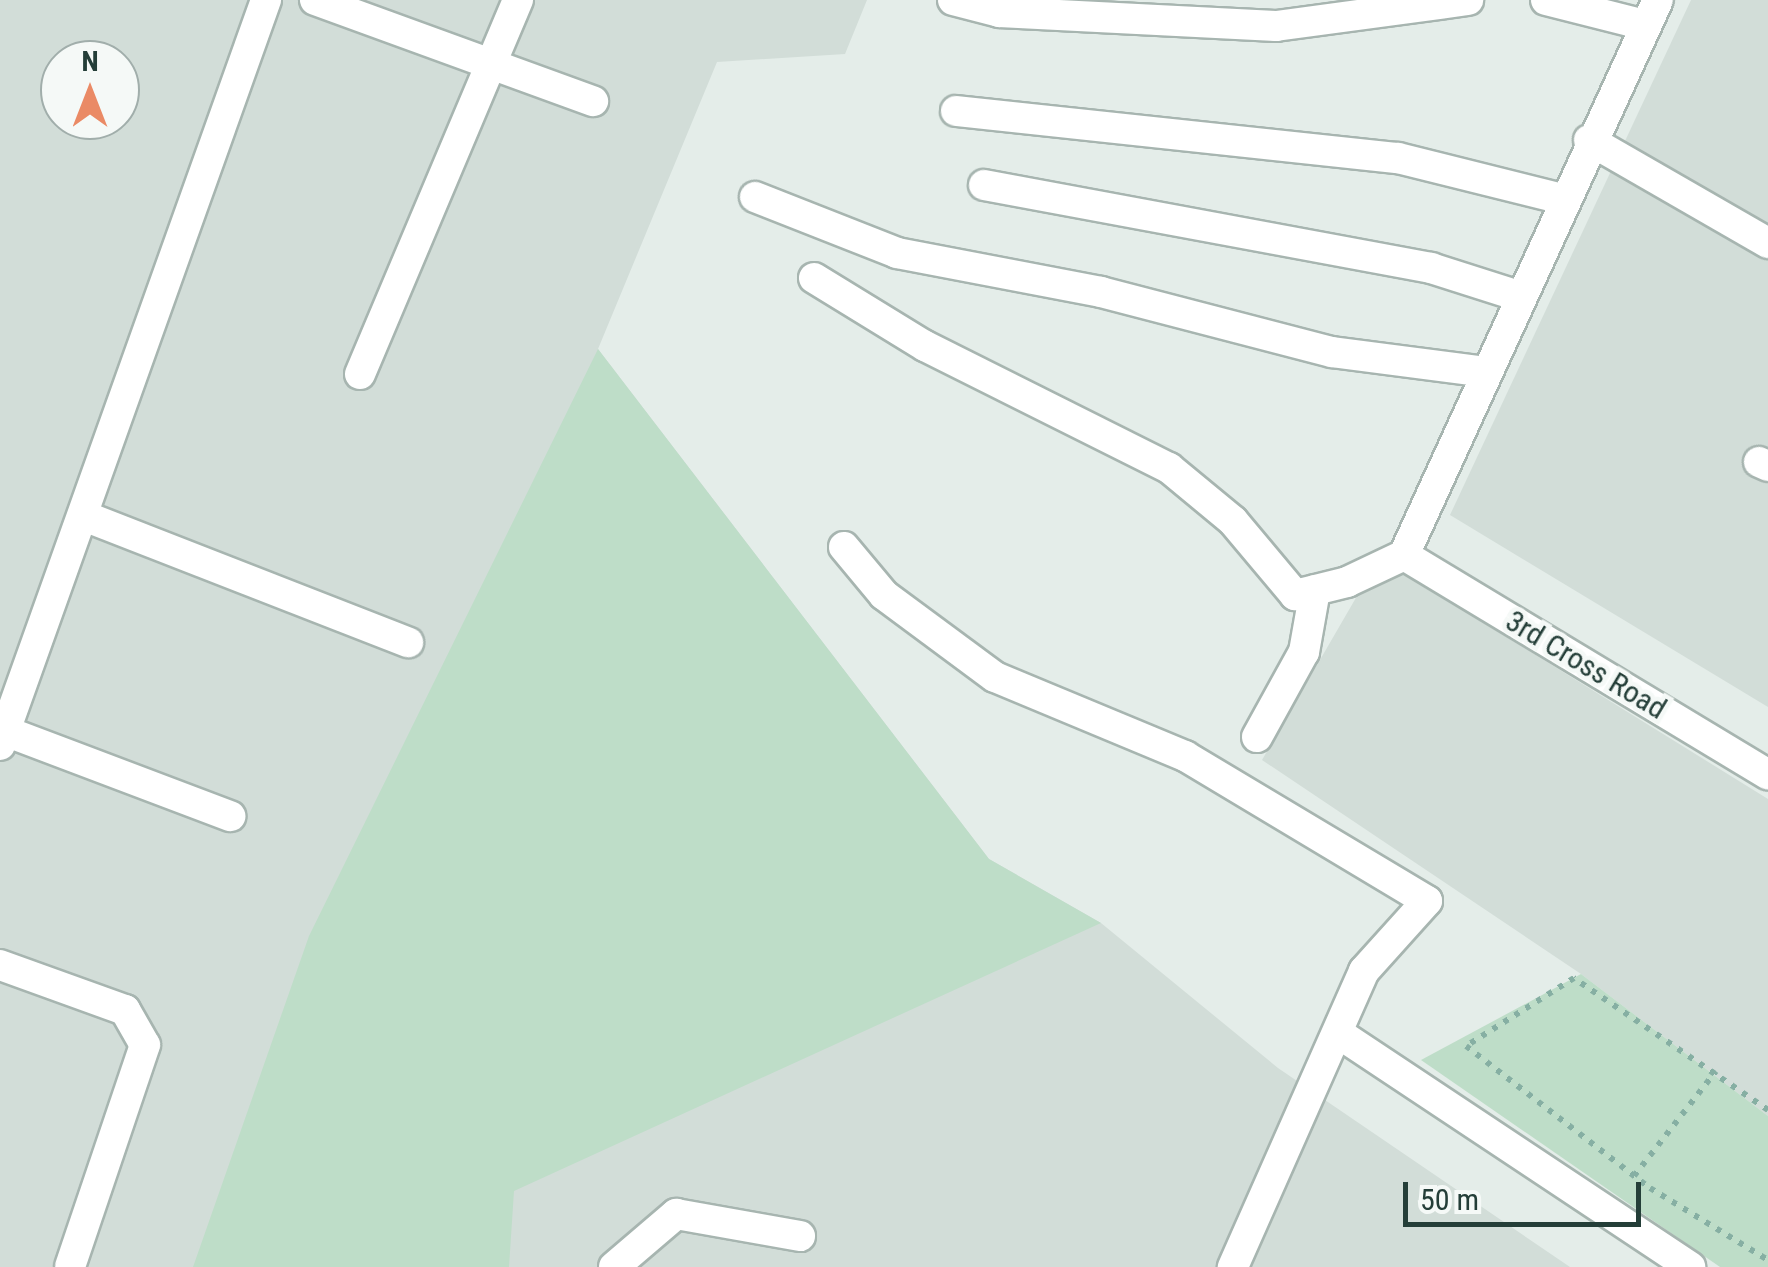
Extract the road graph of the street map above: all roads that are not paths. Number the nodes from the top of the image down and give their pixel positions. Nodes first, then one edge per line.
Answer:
1 (266, 0) edge
2 (315, 0) edge
3 (518, 0) edge
4 (953, 0) edge
5 (1468, 0) edge
6 (1546, 0) edge
7 (1651, 12) edge
8 (492, 64) junction
9 (593, 100) dead end
10 (956, 111) dead end
11 (1589, 140) junction
12 (984, 185) dead end
13 (755, 197) dead end
14 (1562, 199) junction
15 (1768, 243) edge
16 (814, 278) dead end
17 (1519, 296) junction
18 (1486, 372) junction
19 (360, 374) dead end
20 (84, 516) junction
21 (844, 547) dead end
22 (1404, 555) junction
23 (1315, 590) junction
24 (408, 642) dead end
25 (1257, 737) dead end
26 (3, 738) edge
27 (1768, 775) edge
28 (230, 816) dead end
29 (0, 966) edge
30 (1338, 1032) junction
31 (800, 1236) dead end
32 (70, 1267) edge
33 (614, 1267) edge
34 (1233, 1267) edge
35 (1690, 1267) edge

1 - 20 street
2 - 8 street
3 - 8 street
4 - 5 street
6 - 7 street
7 - 11 street
8 - 9 street
8 - 19 street
10 - 14 street
11 - 14 street
11 - 15 street
12 - 17 street
13 - 18 street
14 - 17 street
16 - 23 street
17 - 18 street
18 - 22 street
20 - 24 street
20 - 26 street
21 - 30 street
22 - 23 street
22 - 27 street, 3rd Cross Road
23 - 25 street
26 - 28 street
29 - 32 street
30 - 34 street
30 - 35 street
31 - 33 street

